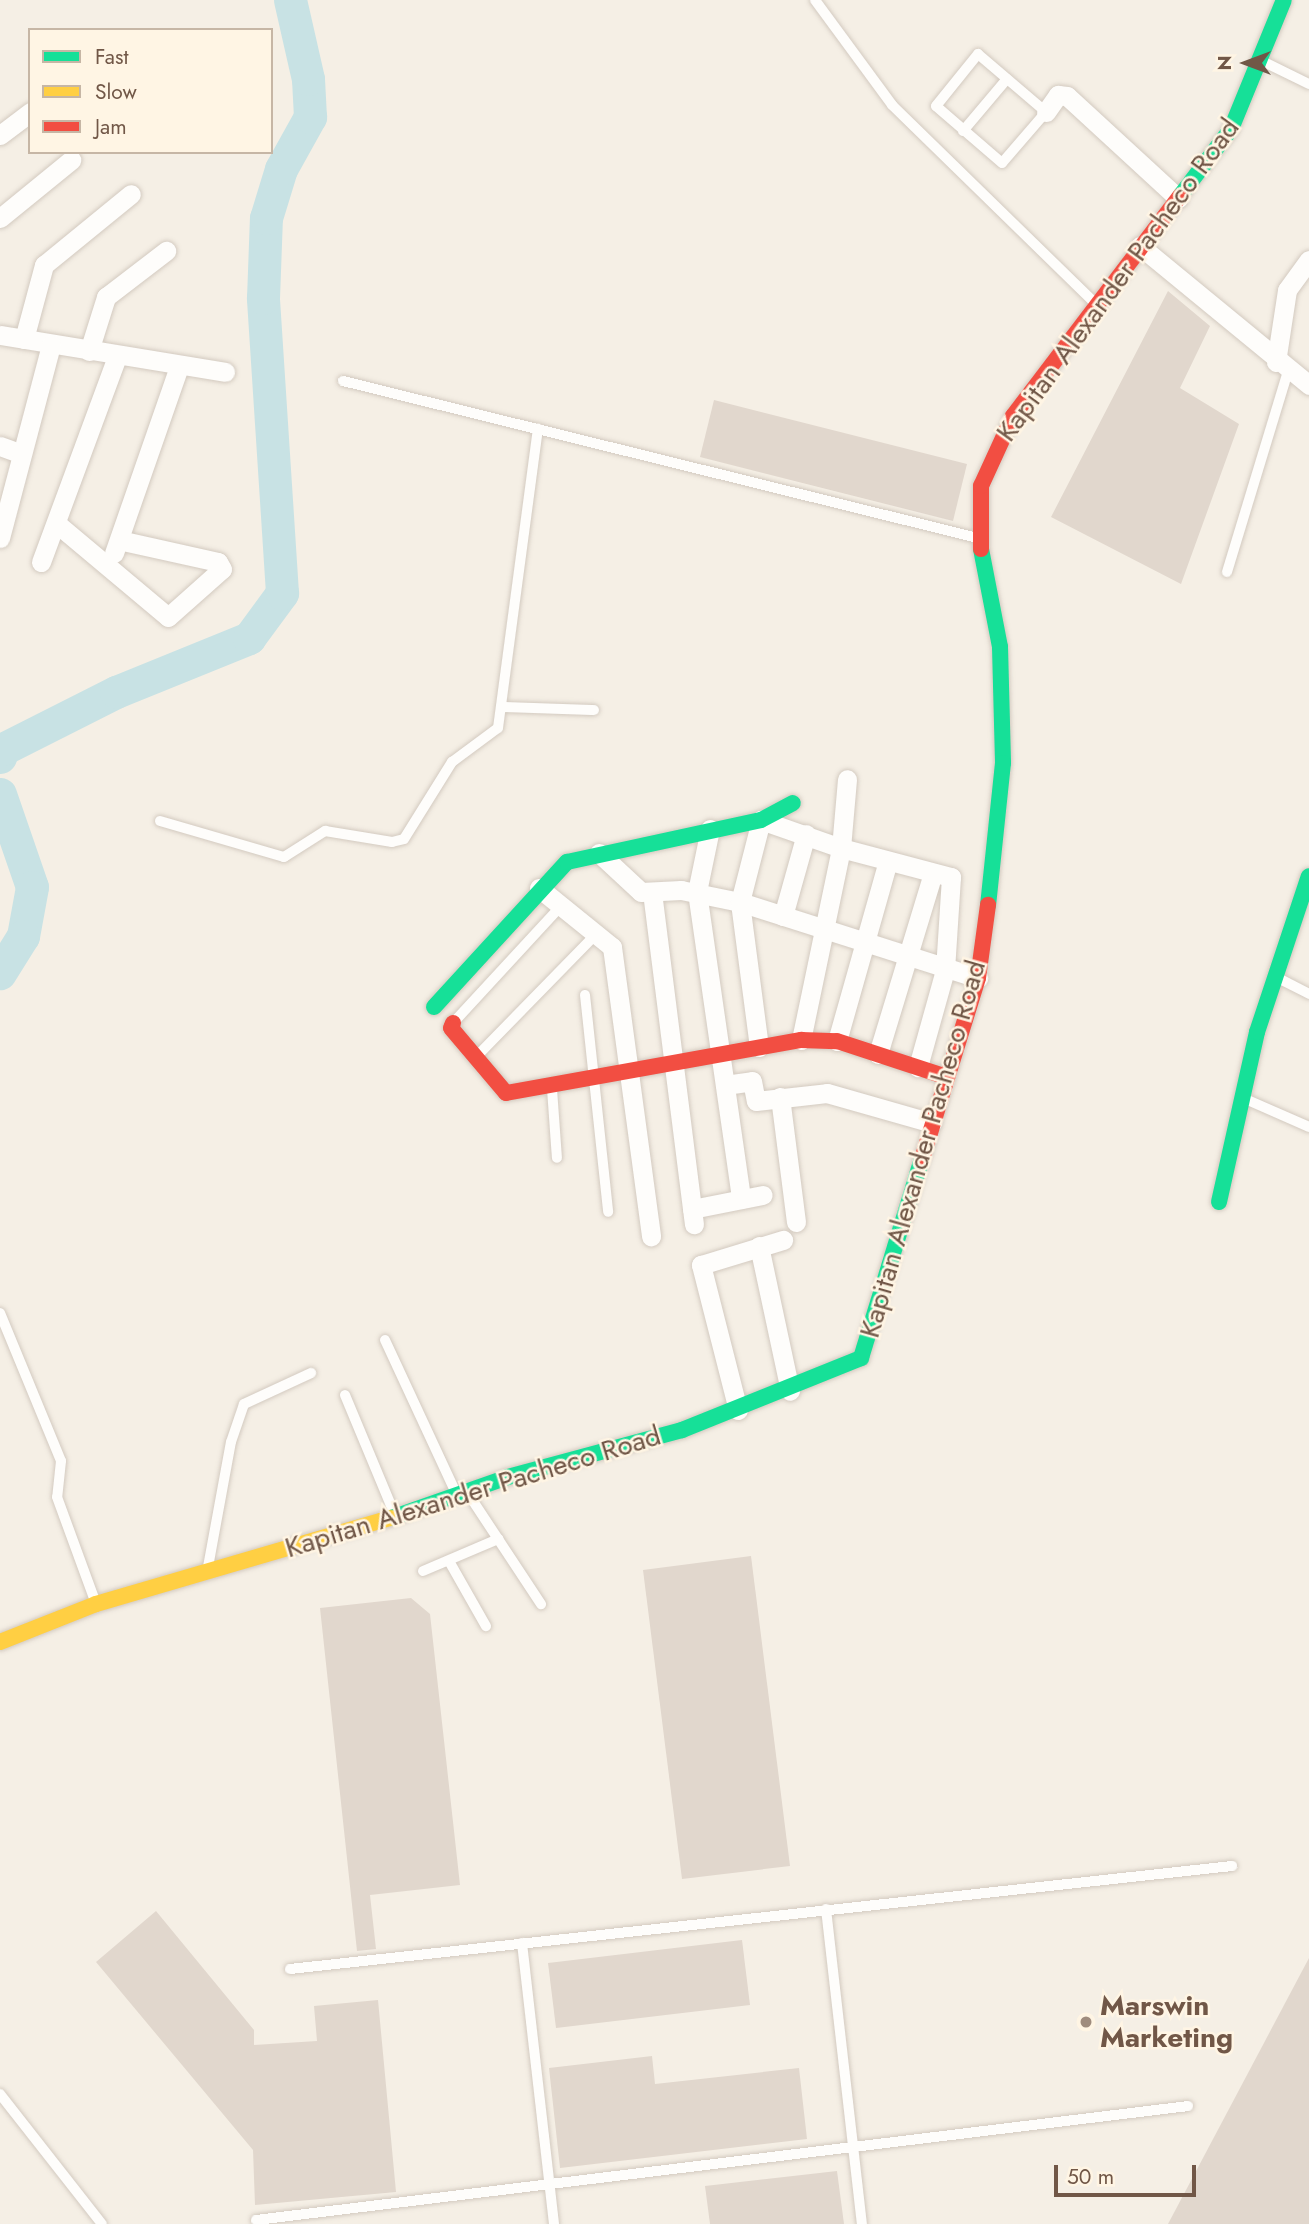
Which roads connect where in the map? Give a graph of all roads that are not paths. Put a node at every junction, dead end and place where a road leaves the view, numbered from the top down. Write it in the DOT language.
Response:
graph roads {
  1 [pos="814,0"];
  2 [pos="1284,0"];
  3 [pos="1261,60"];
  4 [pos="1007,79"];
  5 [pos="1309,84"];
  6 [pos="1046,112"];
  7 [pos="28,114"];
  8 [pos="963,131"];
  9 [pos="0,135"];
  10 [pos="71,160"];
  11 [pos="131,194"];
  12 [pos="1178,198"];
  13 [pos="0,218"];
  14 [pos="1140,246"];
  15 [pos="166,251"];
  16 [pos="1309,260"];
  17 [pos="1096,303"];
  18 [pos="0,335"];
  19 [pos="24,339"];
  20 [pos="51,345"];
  21 [pos="89,351"];
  22 [pos="117,356"];
  23 [pos="179,366"];
  24 [pos="1282,366"];
  25 [pos="225,372"];
  26 [pos="343,381"];
  27 [pos="1309,385"];
  28 [pos="538,429"];
  29 [pos="0,446"];
  30 [pos="22,454"];
  31 [pos="56,523"];
  32 [pos="0,538"];
  33 [pos="979,538"];
  34 [pos="119,540"];
  35 [pos="41,562"];
  36 [pos="108,566"];
  37 [pos="1227,572"];
  38 [pos="502,707"];
  39 [pos="594,710"];
  40 [pos="847,779"];
  41 [pos="793,803"];
  42 [pos="761,820"];
  43 [pos="160,821"];
  44 [pos="710,829"];
  45 [pos="806,834"];
  46 [pos="842,848"];
  47 [pos="599,853"];
  48 [pos="888,861"];
  49 [pos="933,873"];
  50 [pos="1309,876"];
  51 [pos="540,888"];
  52 [pos="652,892"];
  53 [pos="697,892"];
  54 [pos="740,902"];
  55 [pos="562,905"];
  56 [pos="783,916"];
  57 [pos="826,930"];
  58 [pos="597,933"];
  59 [pos="866,943"];
  60 [pos="908,958"];
  61 [pos="945,970"];
  62 [pos="1274,976"];
  63 [pos="978,978"];
  64 [pos="1309,994"];
  65 [pos="585,995"];
  66 [pos="434,1007"];
  67 [pos="453,1023"];
  68 [pos="801,1040"];
  69 [pos="837,1041"];
  70 [pos="759,1047"];
  71 [pos="719,1054"];
  72 [pos="878,1054"];
  73 [pos="476,1056"];
  74 [pos="671,1064"];
  75 [pos="918,1067"];
  76 [pos="632,1073"];
  77 [pos="947,1077"];
  78 [pos="593,1078"];
  79 [pos="552,1084"];
  80 [pos="725,1085"];
  81 [pos="780,1097"];
  82 [pos="1243,1097"];
  83 [pos="932,1123"];
  84 [pos="1309,1127"];
  85 [pos="557,1158"];
  86 [pos="763,1195"];
  87 [pos="741,1199"];
  88 [pos="1219,1202"];
  89 [pos="608,1212"];
  90 [pos="796,1222"];
  91 [pos="650,1236"];
  92 [pos="783,1240"];
  93 [pos="759,1246"];
  94 [pos="0,1313"];
  95 [pos="385,1340"];
  96 [pos="311,1373"];
  97 [pos="790,1391"];
  98 [pos="345,1395"];
  99 [pos="738,1410"];
  100 [pos="462,1494"];
  101 [pos="395,1516"];
  102 [pos="498,1539"];
  103 [pos="449,1561"];
  104 [pos="423,1570"];
  105 [pos="208,1571"];
  106 [pos="96,1604"];
  107 [pos="541,1604"];
  108 [pos="486,1626"];
  109 [pos="0,1642"];
  110 [pos="1232,1866"];
  111 [pos="825,1909"];
  112 [pos="522,1943"];
  113 [pos="290,1969"];
  114 [pos="0,2094"];
  115 [pos="1188,2106"];
  116 [pos="854,2146"];
  117 [pos="547,2183"];
  118 [pos="256,2220"];
  119 [pos="102,2224"];
  120 [pos="554,2224"];
  121 [pos="862,2224"];
  1 -- 17 [label="lane"];
  2 -- 3 [label="street, Kapitan Alexander Pacheco Road"];
  3 -- 5 [label="lane"];
  3 -- 12 [label="street, Kapitan Alexander Pacheco Road"];
  4 -- 6 [label="lane"];
  4 -- 8 [label="lane"];
  4 -- 8 [label="lane"];
  6 -- 8 [label="lane"];
  6 -- 12 [label="street"];
  7 -- 9 [label="street"];
  10 -- 13 [label="street"];
  11 -- 19 [label="street"];
  12 -- 14 [label="street, Kapitan Alexander Pacheco Road"];
  14 -- 17 [label="street, Kapitan Alexander Pacheco Road"];
  14 -- 24 [label="street"];
  15 -- 21 [label="street"];
  16 -- 24 [label="street"];
  17 -- 33 [label="street, Kapitan Alexander Pacheco Road"];
  18 -- 19 [label="street"];
  19 -- 20 [label="street"];
  20 -- 21 [label="street"];
  20 -- 30 [label="street"];
  21 -- 22 [label="street"];
  22 -- 23 [label="street"];
  22 -- 31 [label="street"];
  23 -- 25 [label="street"];
  23 -- 34 [label="street"];
  24 -- 27 [label="street"];
  24 -- 37 [label="lane"];
  26 -- 28 [label="lane"];
  28 -- 33 [label="lane"];
  28 -- 38 [label="lane"];
  29 -- 30 [label="street"];
  30 -- 32 [label="street"];
  31 -- 35 [label="street"];
  31 -- 36 [label="street"];
  33 -- 63 [label="street, Kapitan Alexander Pacheco Road"];
  34 -- 36 [label="street"];
  34 -- 36 [label="street"];
  38 -- 39 [label="lane"];
  38 -- 43 [label="lane"];
  40 -- 46 [label="street"];
  41 -- 42 [label="street"];
  42 -- 44 [label="street"];
  42 -- 45 [label="street"];
  42 -- 54 [label="street"];
  44 -- 47 [label="street"];
  44 -- 53 [label="street"];
  45 -- 46 [label="street"];
  45 -- 56 [label="street"];
  46 -- 48 [label="street"];
  46 -- 57 [label="street"];
  47 -- 51 [label="street"];
  47 -- 52 [label="street"];
  48 -- 49 [label="street"];
  48 -- 59 [label="street"];
  49 -- 60 [label="street"];
  49 -- 61 [label="street"];
  50 -- 62 [label="street"];
  51 -- 55 [label="street"];
  51 -- 66 [label="street"];
  52 -- 53 [label="street"];
  52 -- 74 [label="street"];
  53 -- 54 [label="street"];
  53 -- 71 [label="street"];
  54 -- 56 [label="street"];
  54 -- 70 [label="street"];
  55 -- 58 [label="street"];
  55 -- 67 [label="lane"];
  56 -- 57 [label="street"];
  57 -- 59 [label="street"];
  57 -- 68 [label="street"];
  58 -- 73 [label="lane"];
  58 -- 76 [label="street"];
  59 -- 60 [label="street"];
  59 -- 69 [label="street"];
  60 -- 61 [label="street"];
  60 -- 72 [label="street"];
  61 -- 63 [label="street"];
  61 -- 75 [label="street"];
  62 -- 64 [label="lane"];
  62 -- 82 [label="street"];
  63 -- 77 [label="street, Kapitan Alexander Pacheco Road"];
  65 -- 78 [label="lane"];
  67 -- 73 [label="street"];
  68 -- 69 [label="street"];
  68 -- 70 [label="street"];
  69 -- 72 [label="street"];
  70 -- 71 [label="street"];
  71 -- 74 [label="street"];
  71 -- 80 [label="street"];
  72 -- 75 [label="street"];
  73 -- 79 [label="street"];
  74 -- 76 [label="street"];
  74 -- 87 [label="street"];
  75 -- 77 [label="street"];
  76 -- 78 [label="street"];
  76 -- 91 [label="street"];
  77 -- 83 [label="street, Kapitan Alexander Pacheco Road"];
  78 -- 79 [label="street"];
  78 -- 89 [label="lane"];
  79 -- 85 [label="lane"];
  80 -- 81 [label="street"];
  80 -- 87 [label="street"];
  81 -- 83 [label="street"];
  81 -- 90 [label="street"];
  82 -- 84 [label="lane"];
  82 -- 88 [label="street"];
  83 -- 97 [label="street, Kapitan Alexander Pacheco Road"];
  86 -- 87 [label="street"];
  92 -- 93 [label="street"];
  93 -- 97 [label="street"];
  93 -- 99 [label="street"];
  94 -- 106 [label="lane"];
  95 -- 100 [label="lane"];
  96 -- 105 [label="lane"];
  97 -- 99 [label="street, Kapitan Alexander Pacheco Road"];
  98 -- 101 [label="lane"];
  99 -- 100 [label="street, Kapitan Alexander Pacheco Road"];
  100 -- 101 [label="street, Kapitan Alexander Pacheco Road"];
  100 -- 102 [label="lane"];
  101 -- 105 [label="street, Kapitan Alexander Pacheco Road"];
  102 -- 103 [label="lane"];
  102 -- 107 [label="lane"];
  103 -- 104 [label="lane"];
  103 -- 108 [label="lane"];
  105 -- 106 [label="street, Kapitan Alexander Pacheco Road"];
  106 -- 109 [label="street, Kapitan Alexander Pacheco Road"];
  110 -- 111 [label="lane"];
  111 -- 112 [label="lane"];
  111 -- 116 [label="lane"];
  112 -- 113 [label="lane"];
  112 -- 117 [label="lane"];
  114 -- 119 [label="lane"];
  115 -- 116 [label="lane"];
  116 -- 117 [label="lane"];
  116 -- 121 [label="lane"];
  117 -- 118 [label="lane"];
  117 -- 120 [label="lane"];
}
